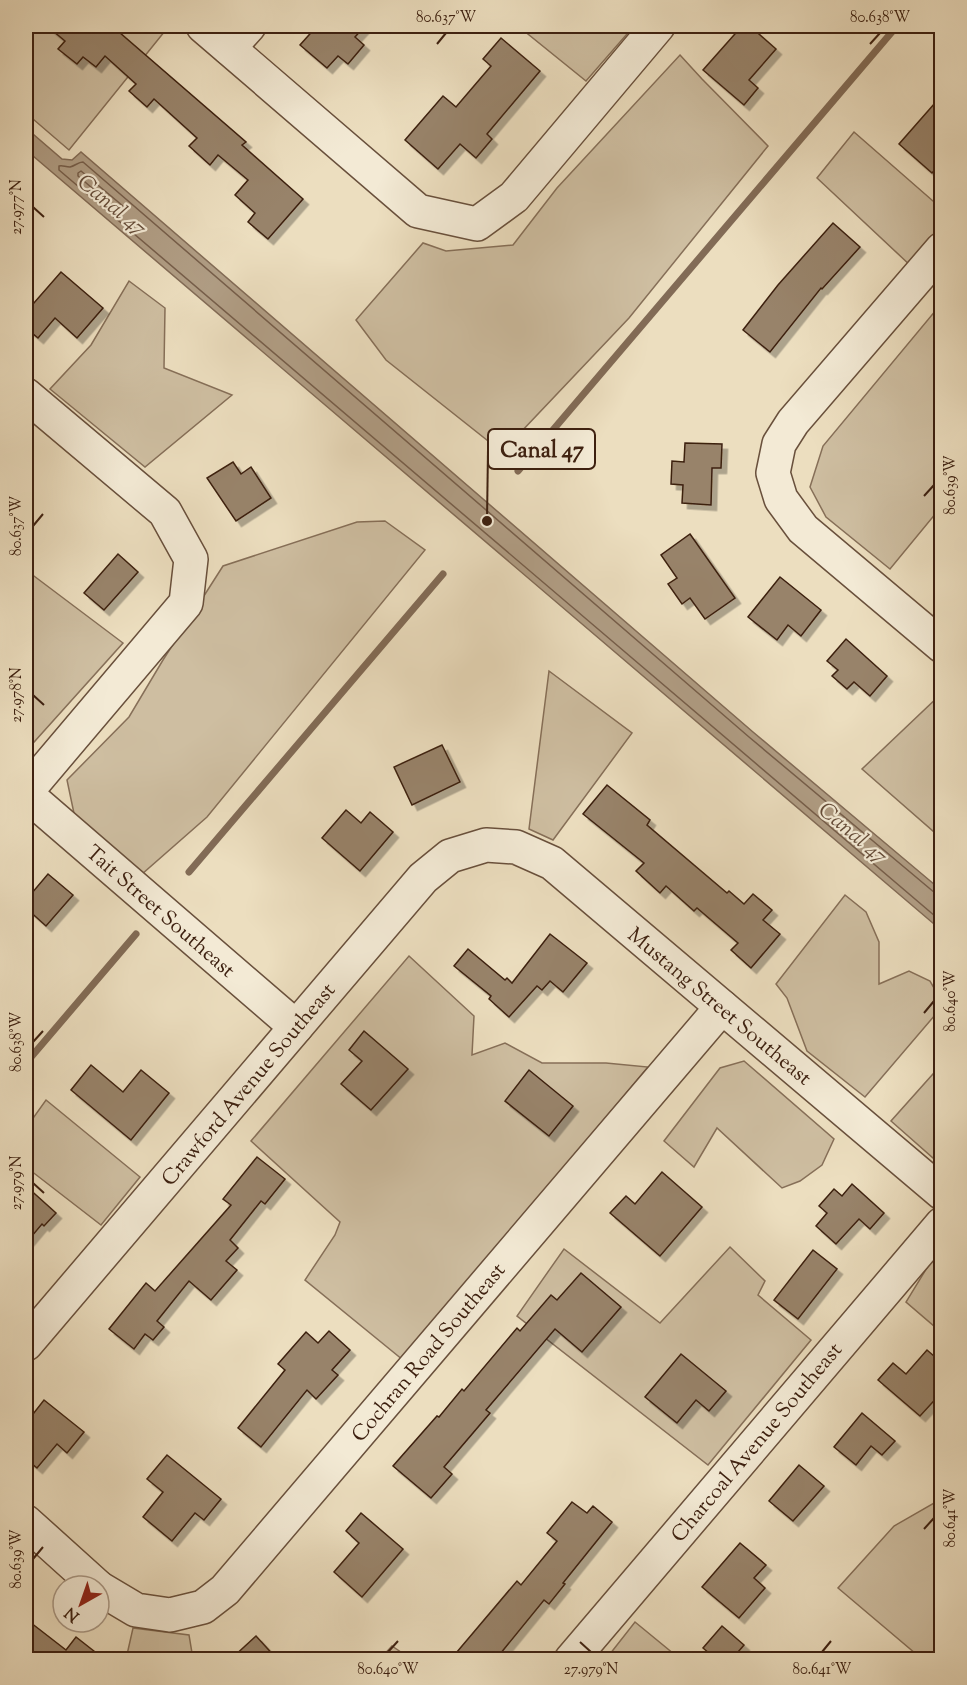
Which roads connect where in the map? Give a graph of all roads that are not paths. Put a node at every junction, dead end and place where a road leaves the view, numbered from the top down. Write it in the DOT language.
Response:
graph roads {
  1 [pos="203,26"];
  2 [pos="658,26"];
  3 [pos="239,37"];
  4 [pos="942,249"];
  5 [pos="26,395"];
  6 [pos="942,646"];
  7 [pos="26,793"];
  8 [pos="486,845"];
  9 [pos="722,1007"];
  10 [pos="296,1027"];
  11 [pos="942,1193"];
  12 [pos="942,1224"];
  13 [pos="26,1344"];
  14 [pos="26,1522"];
  15 [pos="84,1574"];
  16 [pos="111,1595"];
  17 [pos="571,1659"];
  1 -- 3 [label="street"];
  2 -- 3 [label="street"];
  4 -- 6 [label="street"];
  5 -- 7 [label="street"];
  7 -- 10 [label="street, Tait Street Southeast"];
  8 -- 9 [label="street, Mustang Street Southeast"];
  8 -- 10 [label="street, Crawford Avenue Southeast"];
  9 -- 11 [label="street, Mustang Street Southeast"];
  9 -- 16 [label="street, Cochran Road Southeast"];
  10 -- 13 [label="street, Crawford Avenue Southeast"];
  12 -- 17 [label="street, Charcoal Avenue Southeast"];
  14 -- 15 [label="street, Cochran Road Southeast"];
}
